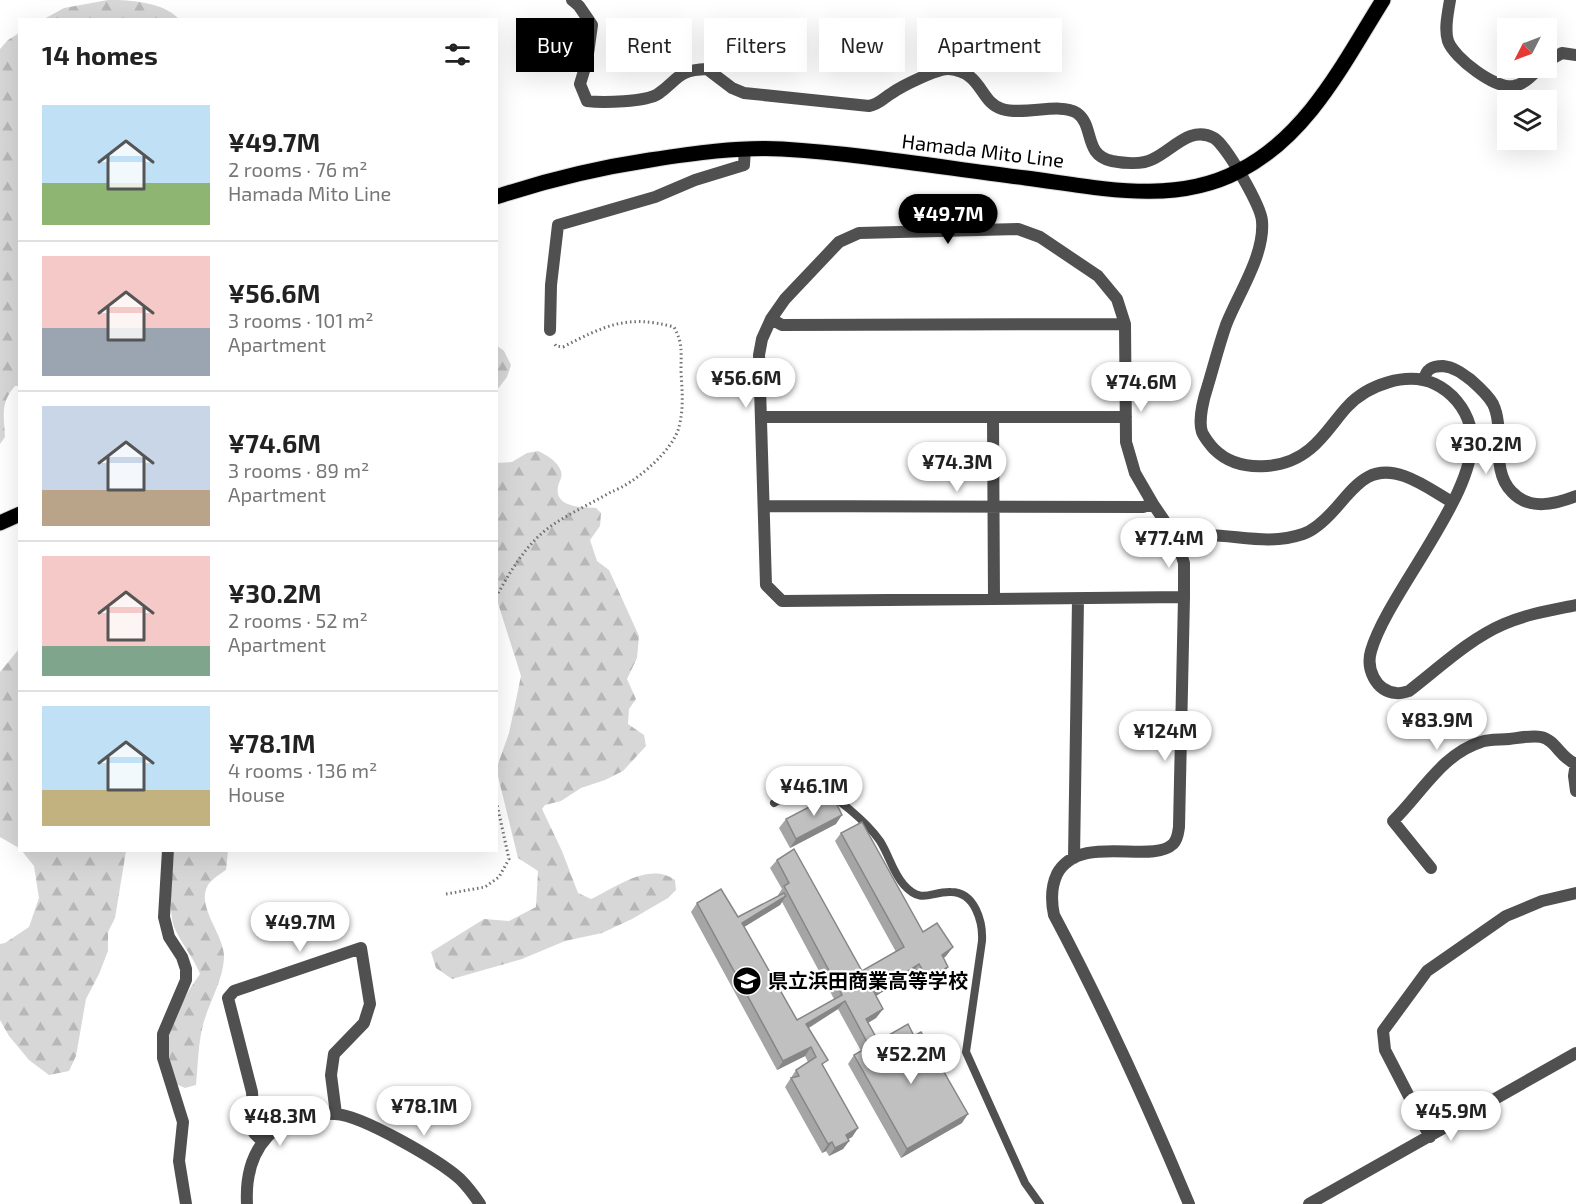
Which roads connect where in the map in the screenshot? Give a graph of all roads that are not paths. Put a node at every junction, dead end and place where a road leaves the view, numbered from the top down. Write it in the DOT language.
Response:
graph roads {
  1 [pos="572,0"];
  2 [pos="1383,0"];
  3 [pos="1450,0"];
  4 [pos="1576,55"];
  5 [pos="1557,56"];
  6 [pos="1529,78"];
  7 [pos="745,148"];
  8 [pos="1238,172"];
  9 [pos="498,195"];
  10 [pos="771,319"];
  11 [pos="1125,324"];
  12 [pos="550,330"];
  13 [pos="1424,380"];
  14 [pos="762,417"];
  15 [pos="993,417"];
  16 [pos="1126,417"];
  17 [pos="1576,496"];
  18 [pos="1452,502"];
  19 [pos="1153,504"];
  20 [pos="765,507"];
  21 [pos="993,508"];
  22 [pos="18,515"];
  23 [pos="0,523"];
  24 [pos="1176,538"];
  25 [pos="1184,597"];
  26 [pos="994,599"];
  27 [pos="1078,599"];
  28 [pos="1576,605"];
  29 [pos="1576,764"];
  30 [pos="1576,791"];
  31 [pos="774,803"];
  32 [pos="168,852"];
  33 [pos="1074,858"];
  34 [pos="1431,868"];
  35 [pos="1576,892"];
  36 [pos="1576,1053"];
  37 [pos="336,1114"];
  38 [pos="1430,1137"];
  39 [pos="262,1141"];
  40 [pos="186,1204"];
  41 [pos="247,1204"];
  42 [pos="480,1204"];
  43 [pos="1040,1204"];
  44 [pos="1189,1204"];
  45 [pos="1309,1204"];
  1 -- 8 [label="street"];
  2 -- 8 [label="main road, Hamada Mito Line"];
  3 -- 6 [label="street"];
  4 -- 5 [label="street"];
  7 -- 8 [label="main road, Hamada Mito Line"];
  7 -- 9 [label="main road, Hamada Mito Line"];
  7 -- 12 [label="street"];
  8 -- 13 [label="street"];
  10 -- 11 [label="street"];
  10 -- 11 [label="street"];
  10 -- 14 [label="street"];
  11 -- 16 [label="street"];
  13 -- 17 [label="street"];
  13 -- 18 [label="street"];
  14 -- 15 [label="street"];
  14 -- 20 [label="street"];
  15 -- 16 [label="street"];
  15 -- 21 [label="street"];
  16 -- 19 [label="street"];
  18 -- 24 [label="street"];
  18 -- 28 [label="street"];
  19 -- 21 [label="street"];
  19 -- 24 [label="street"];
  20 -- 21 [label="street"];
  20 -- 26 [label="street"];
  21 -- 26 [label="street"];
  22 -- 23 [label="main road"];
  24 -- 25 [label="street"];
  25 -- 27 [label="street"];
  25 -- 33 [label="street"];
  26 -- 27 [label="street"];
  27 -- 33 [label="street"];
  29 -- 30 [label="street"];
  29 -- 34 [label="street"];
  31 -- 43 [label="lane"];
  32 -- 40 [label="street"];
  33 -- 44 [label="street"];
  35 -- 38 [label="street"];
  36 -- 38 [label="street"];
  37 -- 39 [label="street"];
  37 -- 39 [label="street"];
  37 -- 42 [label="street"];
  38 -- 45 [label="street"];
  39 -- 41 [label="street"];
}
